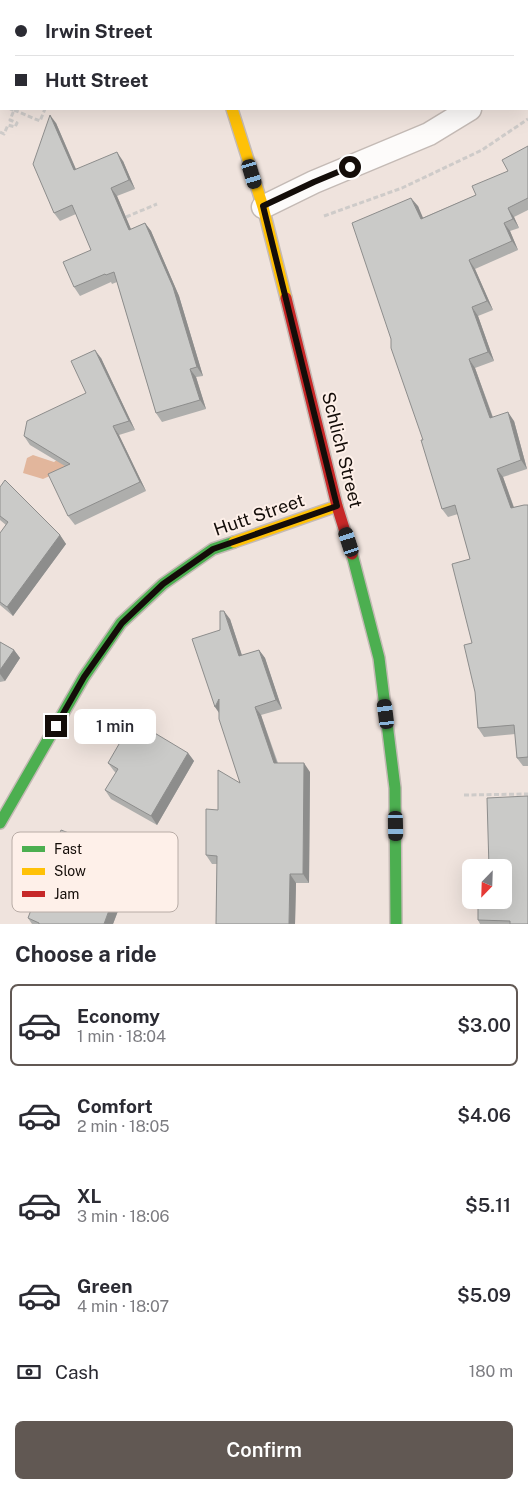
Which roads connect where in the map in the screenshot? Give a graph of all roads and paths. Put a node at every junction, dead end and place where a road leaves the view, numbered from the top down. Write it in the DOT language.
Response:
graph roads {
  1 [pos="12,110"];
  2 [pos="44,110"];
  3 [pos="232,110"];
  4 [pos="468,110"];
  5 [pos="528,119"];
  6 [pos="0,132"];
  7 [pos="157,204"];
  8 [pos="263,206"];
  9 [pos="324,216"];
  10 [pos="126,218"];
  11 [pos="337,506"];
  12 [pos="464,794"];
  13 [pos="528,794"];
  14 [pos="0,823"];
  15 [pos="396,924"];
  1 -- 2 [label="path"];
  1 -- 6 [label="path"];
  3 -- 8 [label="street, Schlich Street"];
  4 -- 8 [label="street"];
  5 -- 9 [label="path"];
  7 -- 10 [label="path"];
  8 -- 11 [label="street, Schlich Street"];
  11 -- 14 [label="street, Hutt Street"];
  11 -- 15 [label="street, Schlich Street"];
  12 -- 13 [label="path"];
}
